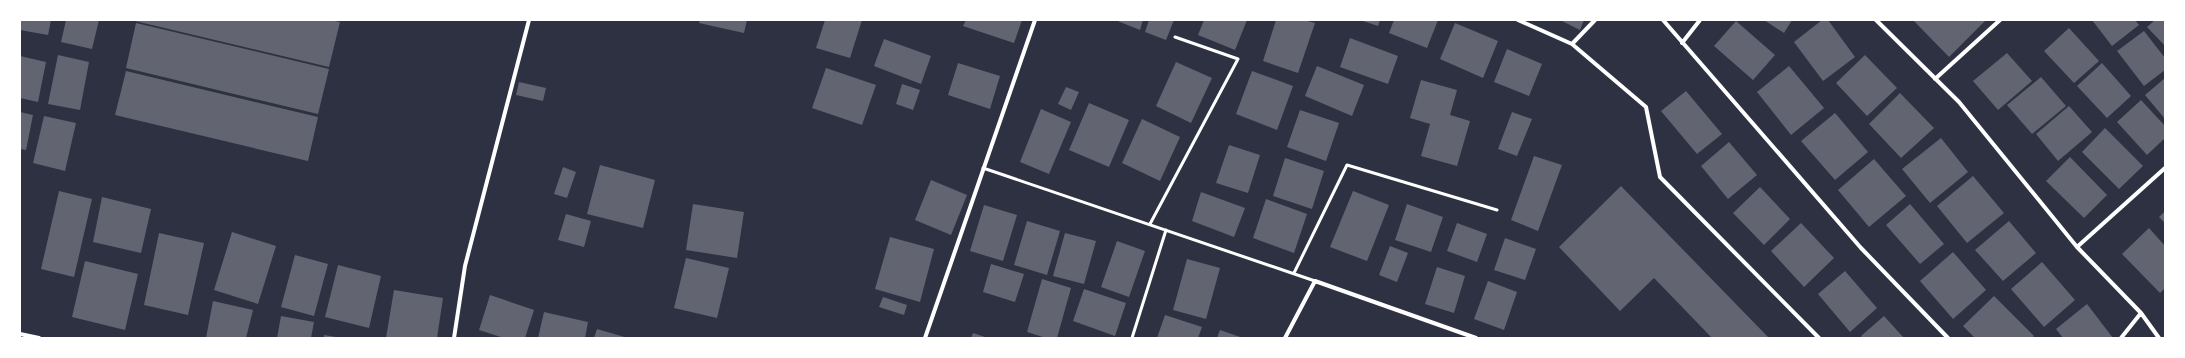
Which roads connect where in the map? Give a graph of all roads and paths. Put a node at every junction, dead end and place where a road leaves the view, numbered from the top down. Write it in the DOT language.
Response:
graph roads {
  1 [pos="529,20"];
  2 [pos="1035,20"];
  3 [pos="1518,20"];
  4 [pos="1595,20"];
  5 [pos="1663,20"];
  6 [pos="1700,20"];
  7 [pos="1876,20"];
  8 [pos="2000,20"];
  9 [pos="1175,37"];
  10 [pos="1682,43"];
  11 [pos="1572,44"];
  12 [pos="1935,79"];
  13 [pos="983,168"];
  14 [pos="2165,168"];
  15 [pos="1497,210"];
  16 [pos="1150,224"];
  17 [pos="1166,230"];
  18 [pos="2077,247"];
  19 [pos="1294,273"];
  20 [pos="1315,281"];
  21 [pos="2140,313"];
  22 [pos="20,334"];
  23 [pos="39,338"];
  24 [pos="454,338"];
  25 [pos="925,338"];
  26 [pos="1132,338"];
  27 [pos="1285,338"];
  28 [pos="1476,338"];
  29 [pos="1819,338"];
  30 [pos="1948,338"];
  31 [pos="2122,338"];
  32 [pos="2159,338"];
  1 -- 24 [label="street"];
  2 -- 13 [label="street"];
  3 -- 11 [label="street"];
  4 -- 11 [label="street"];
  5 -- 10 [label="street"];
  6 -- 10 [label="street"];
  7 -- 12 [label="street"];
  8 -- 12 [label="street"];
  9 -- 16 [label="lane"];
  10 -- 30 [label="street"];
  11 -- 29 [label="street"];
  12 -- 18 [label="street"];
  13 -- 16 [label="lane"];
  13 -- 25 [label="street"];
  14 -- 18 [label="street"];
  15 -- 19 [label="lane"];
  16 -- 17 [label="lane"];
  17 -- 19 [label="lane"];
  17 -- 26 [label="lane"];
  18 -- 21 [label="street"];
  19 -- 20 [label="lane"];
  20 -- 27 [label="street"];
  20 -- 28 [label="street"];
  21 -- 31 [label="street"];
  21 -- 32 [label="street"];
  22 -- 23 [label="street"];
}
